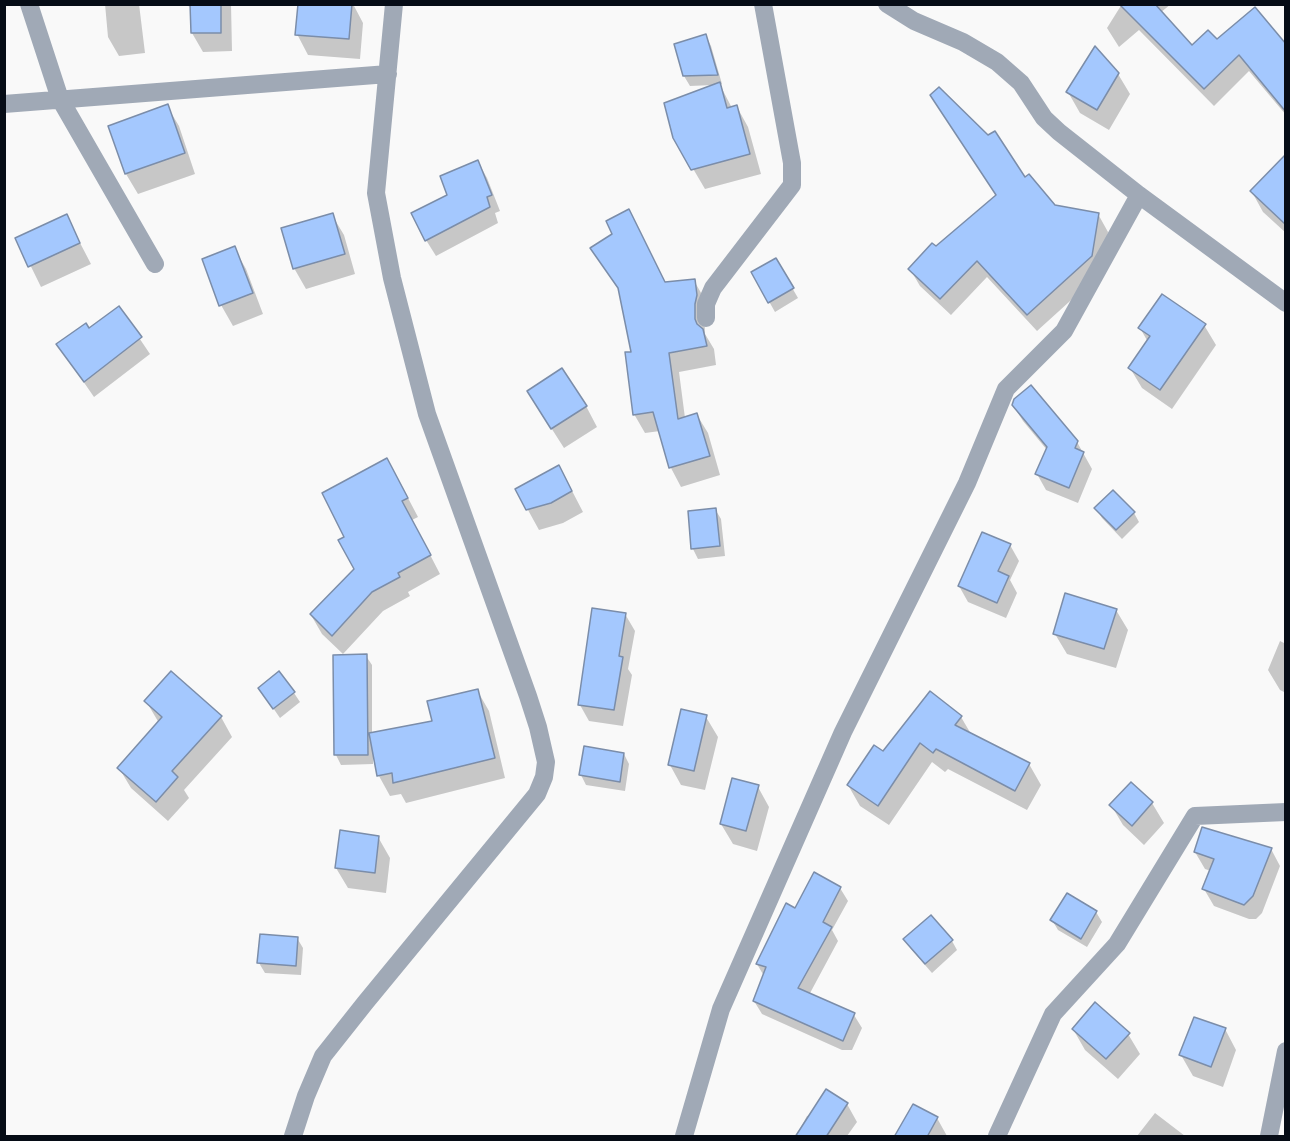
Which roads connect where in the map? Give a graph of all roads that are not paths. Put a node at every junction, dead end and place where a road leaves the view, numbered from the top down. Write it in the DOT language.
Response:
graph roads {
  1 [pos="29,4"];
  2 [pos="394,4"];
  3 [pos="763,4"];
  4 [pos="887,4"];
  5 [pos="388,74"];
  6 [pos="60,99"];
  7 [pos="4,104"];
  8 [pos="1139,195"];
  9 [pos="155,264"];
  10 [pos="1286,303"];
  11 [pos="706,318"];
  12 [pos="1286,812"];
  13 [pos="1286,1051"];
  14 [pos="293,1137"];
  15 [pos="684,1137"];
  16 [pos="997,1137"];
  17 [pos="1269,1137"];
  1 -- 6 [label="street"];
  2 -- 5 [label="street"];
  3 -- 11 [label="street"];
  4 -- 8 [label="street"];
  5 -- 6 [label="street"];
  5 -- 14 [label="street"];
  6 -- 7 [label="street"];
  6 -- 9 [label="street"];
  8 -- 10 [label="street"];
  8 -- 15 [label="street"];
  12 -- 16 [label="street"];
  13 -- 17 [label="street"];
}
